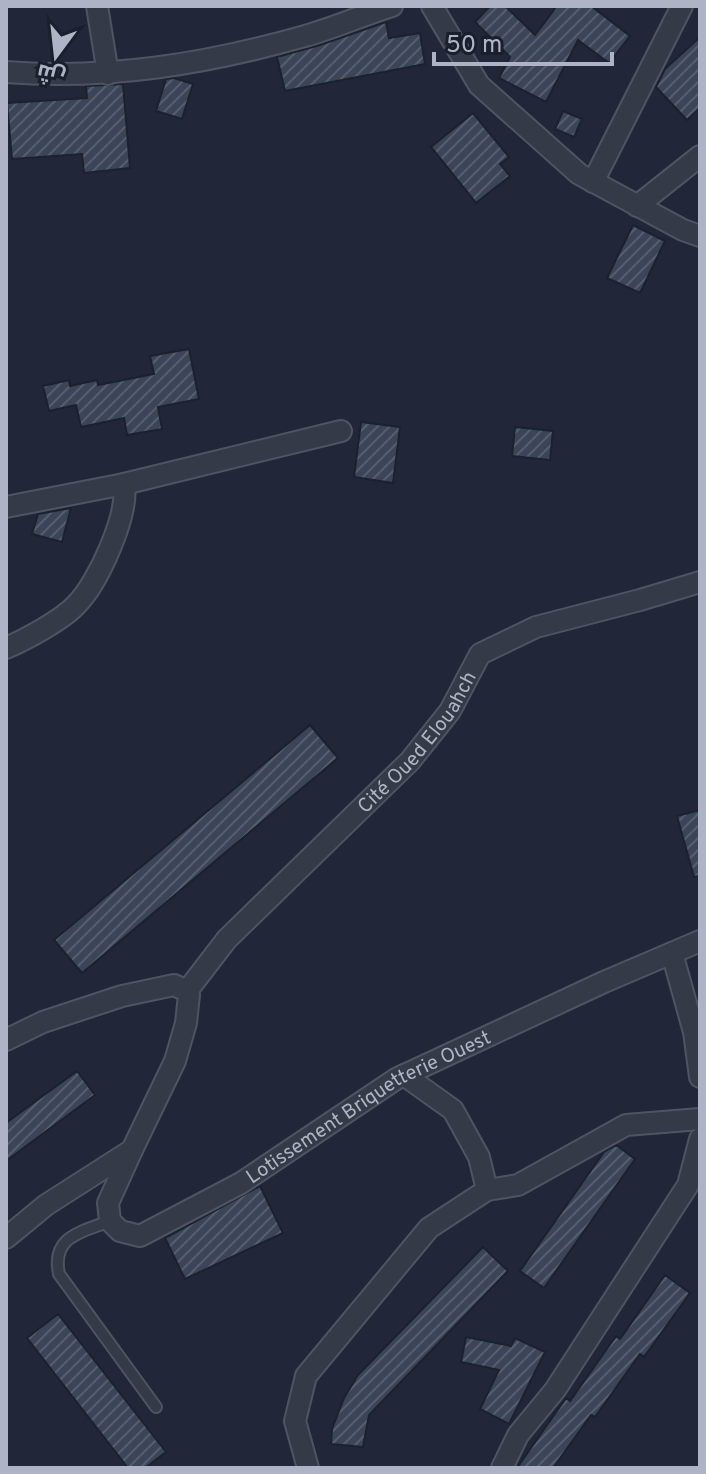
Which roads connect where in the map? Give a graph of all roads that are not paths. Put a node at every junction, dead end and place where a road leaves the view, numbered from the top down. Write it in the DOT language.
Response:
graph roads {
  1 [pos="97,6"];
  2 [pos="392,6"];
  3 [pos="432,6"];
  4 [pos="682,6"];
  5 [pos="6,72"];
  6 [pos="108,74"];
  7 [pos="700,156"];
  8 [pos="593,182"];
  9 [pos="637,206"];
  10 [pos="700,236"];
  11 [pos="341,431"];
  12 [pos="124,484"];
  13 [pos="6,507"];
  14 [pos="700,582"];
  15 [pos="6,648"];
  16 [pos="700,941"];
  17 [pos="672,953"];
  18 [pos="187,991"];
  19 [pos="6,1040"];
  20 [pos="404,1075"];
  21 [pos="700,1077"];
  22 [pos="700,1119"];
  23 [pos="700,1139"];
  24 [pos="132,1150"];
  25 [pos="487,1190"];
  26 [pos="110,1221"];
  27 [pos="6,1238"];
  28 [pos="156,1407"];
  29 [pos="308,1468"];
  30 [pos="502,1468"];
  1 -- 6 [label="street"];
  2 -- 6 [label="street"];
  3 -- 8 [label="street"];
  4 -- 8 [label="street"];
  5 -- 6 [label="street"];
  7 -- 9 [label="street"];
  8 -- 9 [label="street"];
  9 -- 10 [label="street"];
  11 -- 12 [label="street"];
  12 -- 13 [label="street"];
  12 -- 15 [label="street"];
  14 -- 18 [label="street, Cité Oued Elouahch"];
  16 -- 17 [label="street, Lotissement Briquetterie Ouest"];
  17 -- 20 [label="street, Lotissement Briquetterie Ouest"];
  17 -- 21 [label="street"];
  18 -- 19 [label="street"];
  18 -- 24 [label="street"];
  20 -- 25 [label="street"];
  20 -- 26 [label="street, Lotissement Briquetterie Ouest"];
  22 -- 25 [label="street"];
  23 -- 30 [label="street"];
  24 -- 26 [label="street"];
  24 -- 27 [label="street"];
  25 -- 29 [label="street"];
  26 -- 28 [label="lane"];
}
